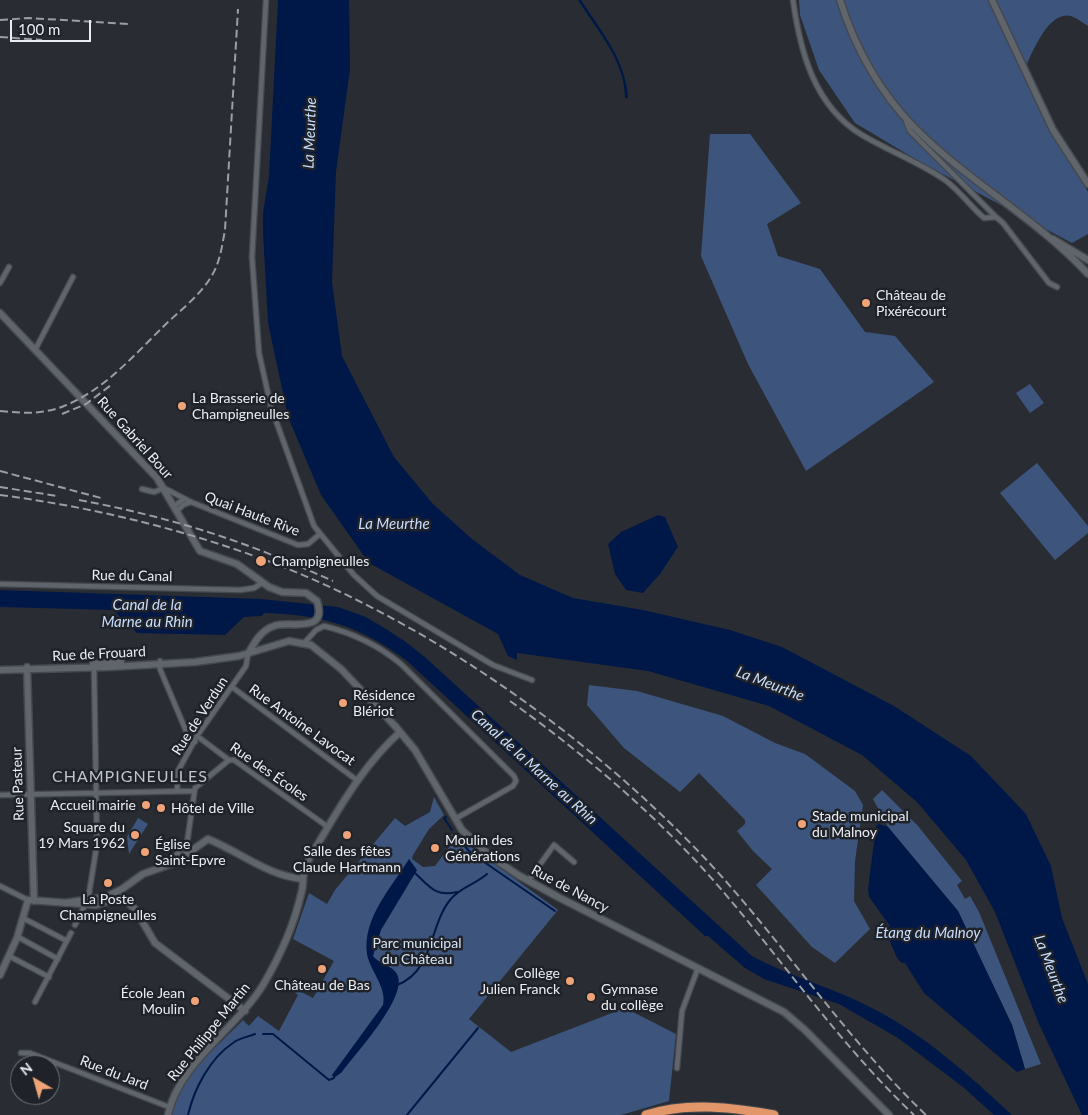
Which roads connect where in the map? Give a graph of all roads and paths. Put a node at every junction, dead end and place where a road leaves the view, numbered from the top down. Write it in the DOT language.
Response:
graph roads {
  1 [pos="266,0"];
  2 [pos="793,0"];
  3 [pos="840,0"];
  4 [pos="992,0"];
  5 [pos="904,117"];
  6 [pos="1088,184"];
  7 [pos="996,217"];
  8 [pos="1048,236"];
  9 [pos="1088,260"];
  10 [pos="9,267"];
  11 [pos="1087,271"];
  12 [pos="72,278"];
  13 [pos="0,282"];
  14 [pos="1057,287"];
  15 [pos="0,313"];
  16 [pos="35,350"];
  17 [pos="164,488"];
  18 [pos="142,489"];
  19 [pos="184,498"];
  20 [pos="191,502"];
  21 [pos="175,508"];
  22 [pos="320,534"];
  23 [pos="262,583"];
  24 [pos="0,584"];
  25 [pos="266,631"];
  26 [pos="305,642"];
  27 [pos="268,647"];
  28 [pos="248,654"];
  29 [pos="160,662"];
  30 [pos="94,666"];
  31 [pos="0,668"];
  32 [pos="27,668"];
  33 [pos="532,680"];
  34 [pos="232,687"];
  35 [pos="400,732"];
  36 [pos="197,736"];
  37 [pos="195,742"];
  38 [pos="229,760"];
  39 [pos="358,781"];
  40 [pos="193,791"];
  41 [pos="177,792"];
  42 [pos="97,793"];
  43 [pos="30,794"];
  44 [pos="0,795"];
  45 [pos="455,819"];
  46 [pos="328,827"];
  47 [pos="574,862"];
  48 [pos="169,864"];
  49 [pos="303,879"];
  50 [pos="528,881"];
  51 [pos="0,886"];
  52 [pos="122,889"];
  53 [pos="122,897"];
  54 [pos="31,900"];
  55 [pos="87,902"];
  56 [pos="23,918"];
  57 [pos="75,925"];
  58 [pos="71,933"];
  59 [pos="18,937"];
  60 [pos="67,940"];
  61 [pos="9,956"];
  62 [pos="58,959"];
  63 [pos="698,968"];
  64 [pos="0,975"];
  65 [pos="49,977"];
  66 [pos="35,1002"];
  67 [pos="244,1011"];
  68 [pos="21,1053"];
  69 [pos="676,1068"];
  70 [pos="874,1098"];
  71 [pos="169,1107"];
  72 [pos="168,1115"];
  73 [pos="646,1115"];
  74 [pos="774,1115"];
  75 [pos="889,1115"];
  76 [pos="895,1115"];
  1 -- 22 [label="street"];
  2 -- 7 [label="street"];
  3 -- 5 [label="main road"];
  4 -- 6 [label="main road"];
  5 -- 7 [label="street"];
  5 -- 8 [label="main road"];
  7 -- 14 [label="street"];
  8 -- 9 [label="main road"];
  8 -- 11 [label="main road"];
  10 -- 13 [label="street"];
  12 -- 16 [label="street"];
  15 -- 16 [label="main road, Rue Gabriel Bour"];
  16 -- 17 [label="main road, Rue Gabriel Bour"];
  17 -- 18 [label="street"];
  17 -- 19 [label="street"];
  17 -- 21 [label="main road, Rue Gabriel Bour"];
  19 -- 20 [label="street"];
  19 -- 21 [label="street"];
  20 -- 21 [label="street, Quai Haute Rive"];
  20 -- 22 [label="street, Quai Haute Rive"];
  21 -- 23 [label="main road, Rue Gabriel Bour"];
  22 -- 33 [label="street"];
  23 -- 24 [label="street, Rue du Canal"];
  23 -- 25 [label="main road, Rue Gabriel Bour"];
  25 -- 27 [label="main road"];
  25 -- 28 [label="main road"];
  26 -- 27 [label="main road"];
  26 -- 35 [label="main road, Rue de Nancy"];
  26 -- 45 [label="street"];
  27 -- 28 [label="main road"];
  28 -- 29 [label="main road, Rue de Frouard"];
  28 -- 34 [label="street, Rue de Verdun"];
  29 -- 30 [label="main road, Rue de Frouard"];
  29 -- 37 [label="street"];
  30 -- 32 [label="main road, Rue de Frouard"];
  30 -- 42 [label="street"];
  31 -- 32 [label="main road, Rue de Frouard"];
  32 -- 43 [label="main road, Rue Pasteur"];
  34 -- 36 [label="street, Rue de Verdun"];
  34 -- 39 [label="street, Rue Antoine Lavocat"];
  35 -- 39 [label="main road, Rue Philippe Martin"];
  35 -- 45 [label="main road, Rue de Nancy"];
  36 -- 37 [label="street, Rue de Verdun"];
  36 -- 38 [label="street, Rue des Écoles"];
  37 -- 41 [label="street, Rue de Verdun"];
  38 -- 40 [label="street"];
  38 -- 46 [label="street, Rue des Écoles"];
  39 -- 46 [label="main road, Rue Philippe Martin"];
  40 -- 41 [label="street"];
  40 -- 48 [label="street"];
  41 -- 42 [label="street"];
  42 -- 43 [label="street"];
  42 -- 55 [label="street"];
  43 -- 44 [label="street"];
  43 -- 54 [label="main road, Rue Pasteur"];
  45 -- 50 [label="main road, Rue de Nancy"];
  46 -- 49 [label="main road, Rue Philippe Martin"];
  47 -- 50 [label="street"];
  48 -- 49 [label="main road"];
  48 -- 52 [label="main road"];
  49 -- 67 [label="main road, Rue Philippe Martin"];
  50 -- 63 [label="main road, Rue de Nancy"];
  51 -- 54 [label="street"];
  52 -- 53 [label="main road"];
  52 -- 55 [label="main road"];
  53 -- 55 [label="main road"];
  53 -- 67 [label="main road"];
  54 -- 55 [label="main road"];
  54 -- 56 [label="main road, Rue Pasteur"];
  55 -- 57 [label="street"];
  56 -- 59 [label="main road, Rue Pasteur"];
  56 -- 60 [label="street"];
  58 -- 60 [label="street"];
  59 -- 61 [label="main road, Rue Pasteur"];
  59 -- 62 [label="street"];
  60 -- 62 [label="street"];
  61 -- 64 [label="main road, Rue Pasteur"];
  61 -- 65 [label="street"];
  62 -- 65 [label="street"];
  63 -- 69 [label="street"];
  63 -- 70 [label="main road, Rue de Nancy"];
  65 -- 66 [label="street"];
  67 -- 71 [label="main road, Rue Philippe Martin"];
  68 -- 71 [label="street, Rue du Jard"];
  70 -- 75 [label="main road"];
  70 -- 76 [label="main road"];
  71 -- 72 [label="main road, Rue Philippe Martin"];
  73 -- 74 [label="highway"];
}
